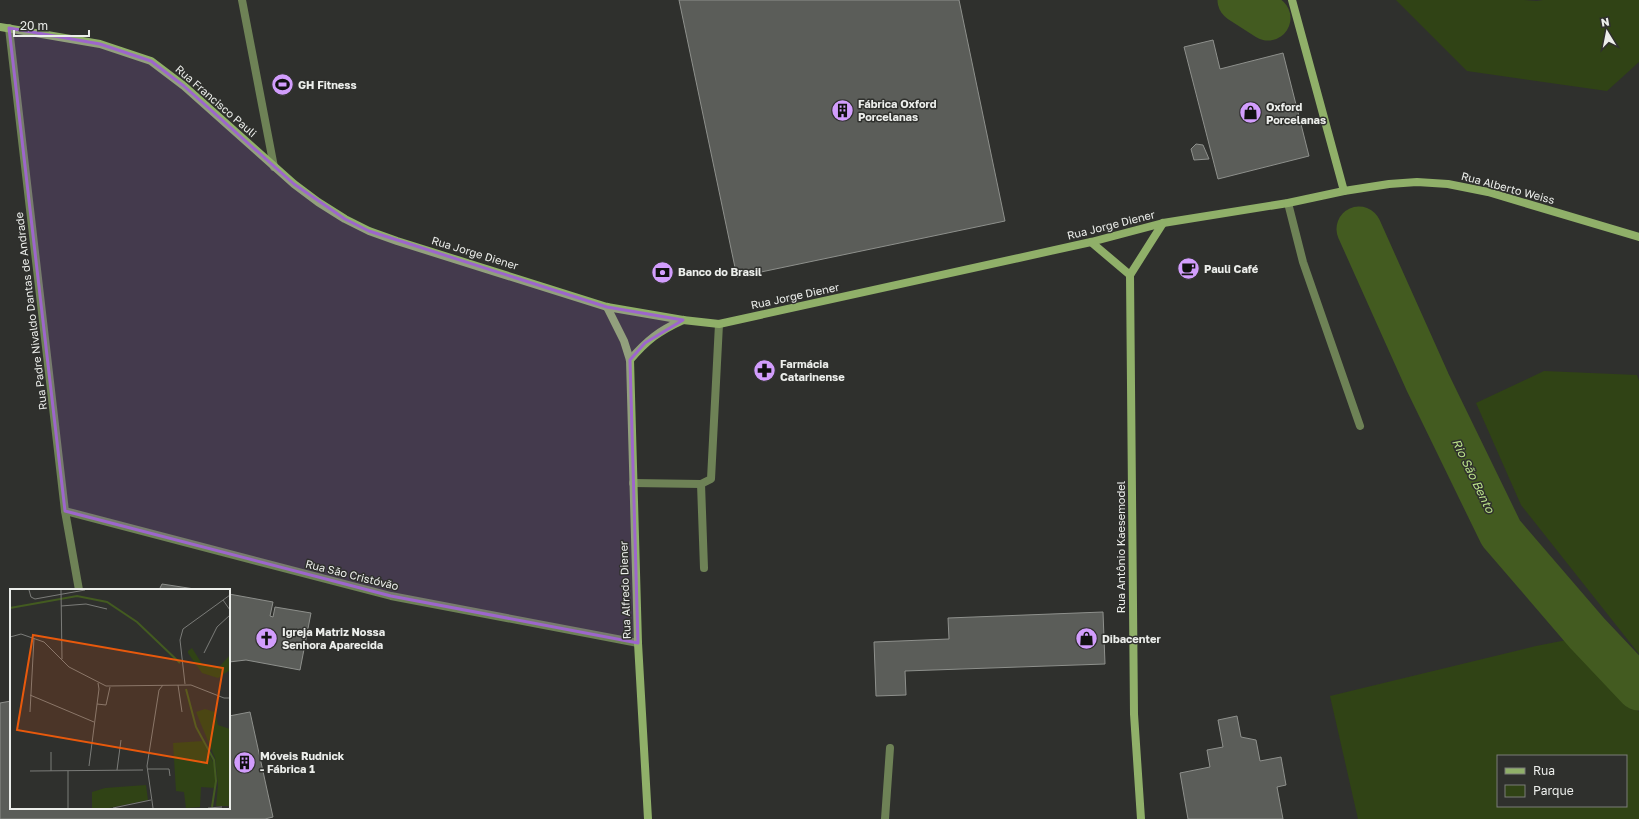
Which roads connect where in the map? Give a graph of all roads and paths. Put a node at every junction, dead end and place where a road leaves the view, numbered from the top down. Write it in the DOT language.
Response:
graph roads {
  1 [pos="242,0"];
  2 [pos="1292,0"];
  3 [pos="0,28"];
  4 [pos="9,28"];
  5 [pos="274,167"];
  6 [pos="1344,191"];
  7 [pos="1288,203"];
  8 [pos="1163,224"];
  9 [pos="1639,237"];
  10 [pos="1091,242"];
  11 [pos="1130,275"];
  12 [pos="607,307"];
  13 [pos="683,320"];
  14 [pos="719,324"];
  15 [pos="630,360"];
  16 [pos="1360,426"];
  17 [pos="633,483"];
  18 [pos="701,484"];
  19 [pos="65,511"];
  20 [pos="704,568"];
  21 [pos="79,589"];
  22 [pos="638,643"];
  23 [pos="890,748"];
  24 [pos="648,819"];
  25 [pos="886,819"];
  26 [pos="1141,819"];
  1 -- 5 [label="street"];
  2 -- 6 [label="street"];
  3 -- 4 [label="street, Rua Francisco Pauli"];
  4 -- 5 [label="street, Rua Francisco Pauli"];
  4 -- 19 [label="street, Rua Padre Nivaldo Dantas de Andrade"];
  5 -- 12 [label="street, Rua Jorge Diener"];
  6 -- 7 [label="street, Rua Jorge Diener"];
  6 -- 9 [label="street, Rua Alberto Weiss"];
  7 -- 8 [label="street, Rua Jorge Diener"];
  7 -- 16 [label="street"];
  8 -- 10 [label="street, Rua Jorge Diener"];
  8 -- 11 [label="street"];
  10 -- 11 [label="street"];
  10 -- 14 [label="street, Rua Jorge Diener"];
  11 -- 26 [label="street, Rua Antônio Kaesemodel"];
  12 -- 13 [label="street, Rua Jorge Diener"];
  12 -- 15 [label="street, Rua Alfredo Diener"];
  13 -- 14 [label="street, Rua Jorge Diener"];
  13 -- 15 [label="street"];
  14 -- 18 [label="street"];
  15 -- 17 [label="street, Rua Alfredo Diener"];
  17 -- 18 [label="street"];
  17 -- 22 [label="street, Rua Alfredo Diener"];
  18 -- 20 [label="street"];
  19 -- 21 [label="street, Rua Padre Nivaldo Dantas de Andrade"];
  19 -- 22 [label="street, Rua São Cristóvão"];
  22 -- 24 [label="street, Rua Alfredo Diener"];
  23 -- 25 [label="street"];
}
